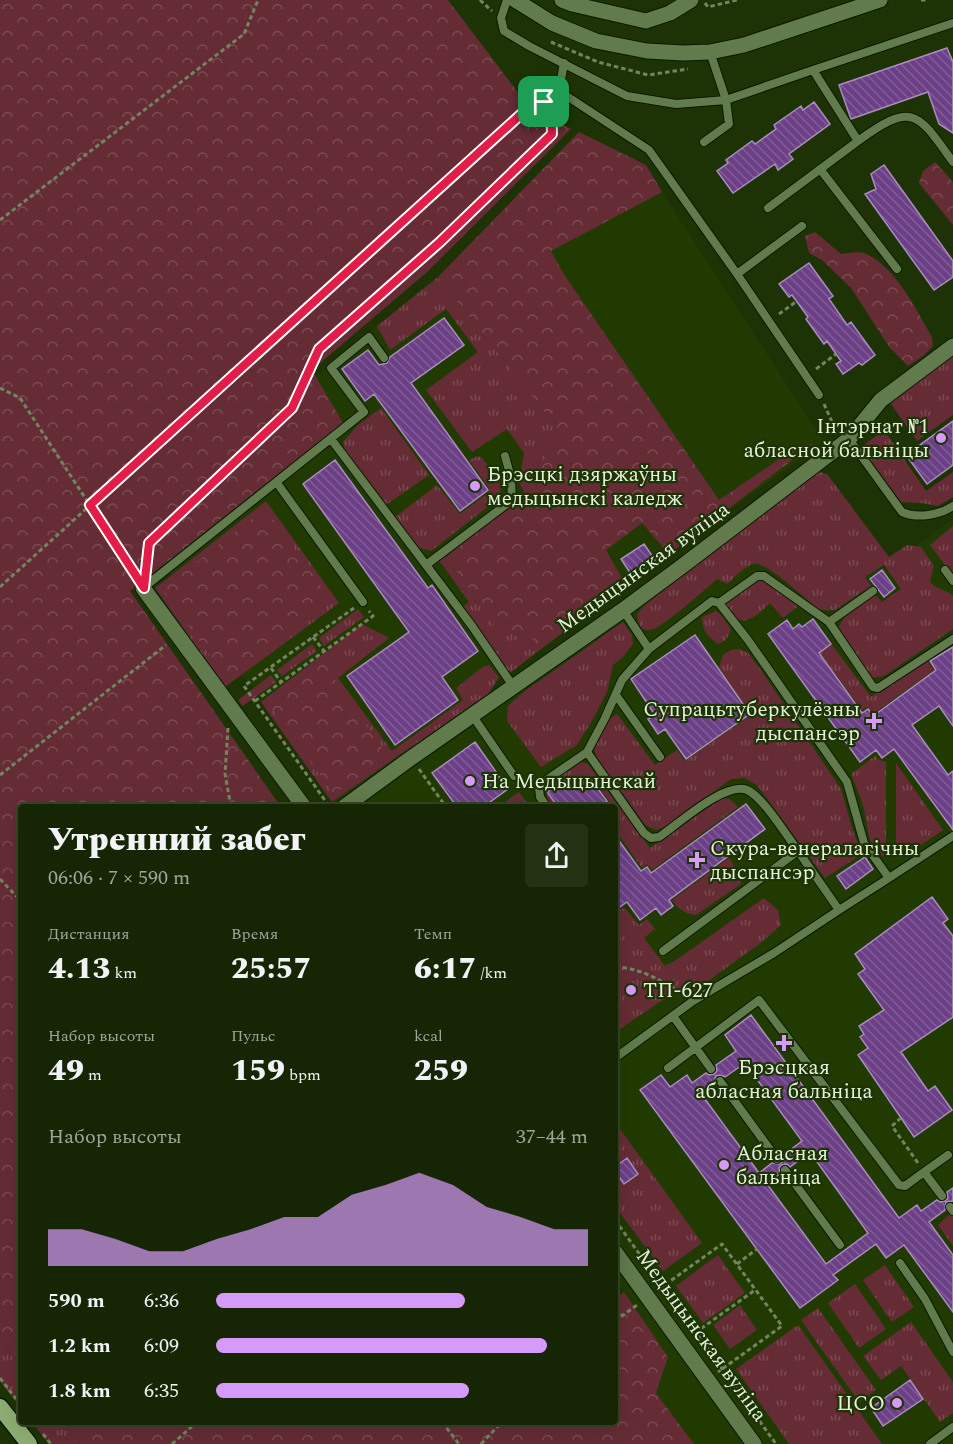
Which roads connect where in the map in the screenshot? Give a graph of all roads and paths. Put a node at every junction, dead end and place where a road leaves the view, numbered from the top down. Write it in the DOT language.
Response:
graph roads {
  1 [pos="258,0"];
  2 [pos="507,0"];
  3 [pos="515,0"];
  4 [pos="562,0"];
  5 [pos="691,0"];
  6 [pos="703,0"];
  7 [pos="736,0"];
  8 [pos="880,0"];
  9 [pos="953,23"];
  10 [pos="552,43"];
  11 [pos="710,52"];
  12 [pos="551,57"];
  13 [pos="564,63"];
  14 [pos="813,70"];
  15 [pos="551,89"];
  16 [pos="551,99"];
  17 [pos="726,100"];
  18 [pos="704,141"];
  19 [pos="858,141"];
  20 [pos="953,162"];
  21 [pos="820,169"];
  22 [pos="768,208"];
  23 [pos="0,220"];
  24 [pos="801,226"];
  25 [pos="897,269"];
  26 [pos="737,274"];
  27 [pos="797,302"];
  28 [pos="769,321"];
  29 [pos="953,346"];
  30 [pos="836,354"];
  31 [pos="384,358"];
  32 [pos="806,376"];
  33 [pos="0,388"];
  34 [pos="819,395"];
  35 [pos="331,439"];
  36 [pos="845,442"];
  37 [pos="505,456"];
  38 [pos="277,483"];
  39 [pos="90,505"];
  40 [pos="953,506"];
  41 [pos="426,566"];
  42 [pos="945,570"];
  43 [pos="953,581"];
  44 [pos="0,587"];
  45 [pos="144,588"];
  46 [pos="873,591"];
  47 [pos="363,602"];
  48 [pos="719,603"];
  49 [pos="623,610"];
  50 [pos="829,622"];
  51 [pos="178,636"];
  52 [pos="313,637"];
  53 [pos="953,639"];
  54 [pos="649,649"];
  55 [pos="324,651"];
  56 [pos="271,668"];
  57 [pos="281,682"];
  58 [pos="513,686"];
  59 [pos="616,695"];
  60 [pos="255,701"];
  61 [pos="229,705"];
  62 [pos="471,715"];
  63 [pos="587,752"];
  64 [pos="660,757"];
  65 [pos="411,758"];
  66 [pos="0,775"];
  67 [pos="514,776"];
  68 [pos="230,804"];
  69 [pos="302,804"];
  70 [pos="329,804"];
  71 [pos="348,804"];
  72 [pos="444,804"];
  73 [pos="546,804"];
  74 [pos="953,836"];
  75 [pos="798,851"];
  76 [pos="889,878"];
  77 [pos="0,879"];
  78 [pos="18,898"];
  79 [pos="839,910"];
  80 [pos="663,951"];
  81 [pos="618,967"];
  82 [pos="693,1001"];
  83 [pos="673,1016"];
  84 [pos="695,1048"];
  85 [pos="618,1056"];
  86 [pos="668,1068"];
  87 [pos="711,1069"];
  88 [pos="720,1081"];
  89 [pos="901,1118"];
  90 [pos="948,1155"];
  91 [pos="777,1160"];
  92 [pos="785,1170"];
  93 [pos="924,1172"];
  94 [pos="942,1196"];
  95 [pos="618,1224"];
  96 [pos="840,1245"];
  97 [pos="757,1249"];
  98 [pos="618,1256"];
  99 [pos="900,1263"];
  100 [pos="737,1264"];
  101 [pos="662,1287"];
  102 [pos="755,1290"];
  103 [pos="648,1298"];
  104 [pos="618,1319"];
  105 [pos="695,1333"];
  106 [pos="953,1352"];
  107 [pos="722,1369"];
  108 [pos="0,1378"];
  109 [pos="707,1380"];
  110 [pos="18,1402"];
  111 [pos="0,1407"];
  112 [pos="194,1425"];
  113 [pos="444,1425"];
  114 [pos="499,1425"];
  115 [pos="953,1427"];
  116 [pos="28,1444"];
  117 [pos="172,1444"];
  118 [pos="459,1444"];
  119 [pos="481,1444"];
  120 [pos="754,1444"];
  121 [pos="776,1444"];
  122 [pos="930,1444"];
  1 -- 23 [label="path"];
  2 -- 12 [label="lane"];
  3 -- 11 [label="street"];
  4 -- 5 [label="street"];
  6 -- 7 [label="path"];
  8 -- 11 [label="street"];
  9 -- 14 [label="lane"];
  10 -- 12 [label="path"];
  11 -- 17 [label="lane"];
  12 -- 13 [label="lane"];
  13 -- 17 [label="lane"];
  13 -- 26 [label="lane"];
  14 -- 17 [label="lane"];
  14 -- 19 [label="lane"];
  15 -- 16 [label="path"];
  16 -- 39 [label="path"];
  16 -- 45 [label="path"];
  17 -- 18 [label="lane"];
  19 -- 20 [label="lane"];
  19 -- 21 [label="lane"];
  21 -- 22 [label="lane"];
  21 -- 25 [label="lane"];
  24 -- 26 [label="lane"];
  26 -- 28 [label="lane"];
  27 -- 28 [label="path"];
  28 -- 32 [label="lane"];
  29 -- 36 [label="street, Медыцынская вуліца"];
  30 -- 32 [label="path"];
  31 -- 35 [label="lane"];
  32 -- 34 [label="lane"];
  33 -- 39 [label="path"];
  34 -- 36 [label="path"];
  35 -- 38 [label="lane"];
  35 -- 41 [label="lane"];
  36 -- 40 [label="lane"];
  36 -- 49 [label="street, Медыцынская вуліца"];
  37 -- 41 [label="lane"];
  38 -- 45 [label="lane"];
  38 -- 47 [label="lane"];
  39 -- 44 [label="path"];
  39 -- 45 [label="path"];
  41 -- 58 [label="lane"];
  42 -- 43 [label="lane"];
  45 -- 51 [label="street"];
  46 -- 50 [label="lane"];
  47 -- 52 [label="path"];
  47 -- 55 [label="path"];
  48 -- 50 [label="lane"];
  48 -- 54 [label="lane"];
  48 -- 76 [label="lane"];
  49 -- 54 [label="lane"];
  49 -- 58 [label="street, Медыцынская вуліца"];
  50 -- 53 [label="lane"];
  51 -- 61 [label="street"];
  51 -- 66 [label="path"];
  52 -- 55 [label="path"];
  52 -- 56 [label="path"];
  54 -- 59 [label="lane"];
  55 -- 57 [label="path"];
  56 -- 57 [label="path"];
  56 -- 60 [label="path"];
  57 -- 60 [label="path"];
  58 -- 62 [label="street, Медыцынская вуліца"];
  59 -- 63 [label="lane"];
  59 -- 64 [label="lane"];
  60 -- 70 [label="path"];
  61 -- 68 [label="path"];
  61 -- 69 [label="street"];
  62 -- 65 [label="street, Медыцынская вуліца"];
  62 -- 67 [label="lane"];
  63 -- 73 [label="lane"];
  63 -- 75 [label="lane"];
  65 -- 71 [label="street, Медыцынская вуліца"];
  65 -- 72 [label="path"];
  74 -- 76 [label="lane"];
  75 -- 79 [label="lane"];
  75 -- 80 [label="lane"];
  76 -- 79 [label="lane"];
  77 -- 78 [label="path"];
  79 -- 82 [label="lane"];
  81 -- 82 [label="path"];
  82 -- 83 [label="lane"];
  83 -- 84 [label="lane"];
  83 -- 85 [label="lane"];
  84 -- 86 [label="lane"];
  84 -- 87 [label="lane"];
  84 -- 93 [label="lane"];
  88 -- 91 [label="lane"];
  89 -- 93 [label="path"];
  90 -- 93 [label="lane"];
  92 -- 96 [label="lane"];
  93 -- 94 [label="lane"];
  95 -- 101 [label="path"];
  97 -- 100 [label="path"];
  98 -- 103 [label="street, Медыцынская вуліца"];
  99 -- 106 [label="lane"];
  100 -- 101 [label="path"];
  100 -- 102 [label="path"];
  101 -- 103 [label="path"];
  101 -- 105 [label="path"];
  102 -- 105 [label="path"];
  102 -- 107 [label="path"];
  103 -- 104 [label="path"];
  103 -- 109 [label="street, Медыцынская вуліца"];
  105 -- 107 [label="path"];
  107 -- 109 [label="path"];
  107 -- 121 [label="path"];
  108 -- 110 [label="path"];
  109 -- 120 [label="street, Медыцынская вуліца"];
  111 -- 116 [label="highway"];
  112 -- 117 [label="path"];
  113 -- 118 [label="path"];
  114 -- 119 [label="path"];
  115 -- 122 [label="lane"];
}
